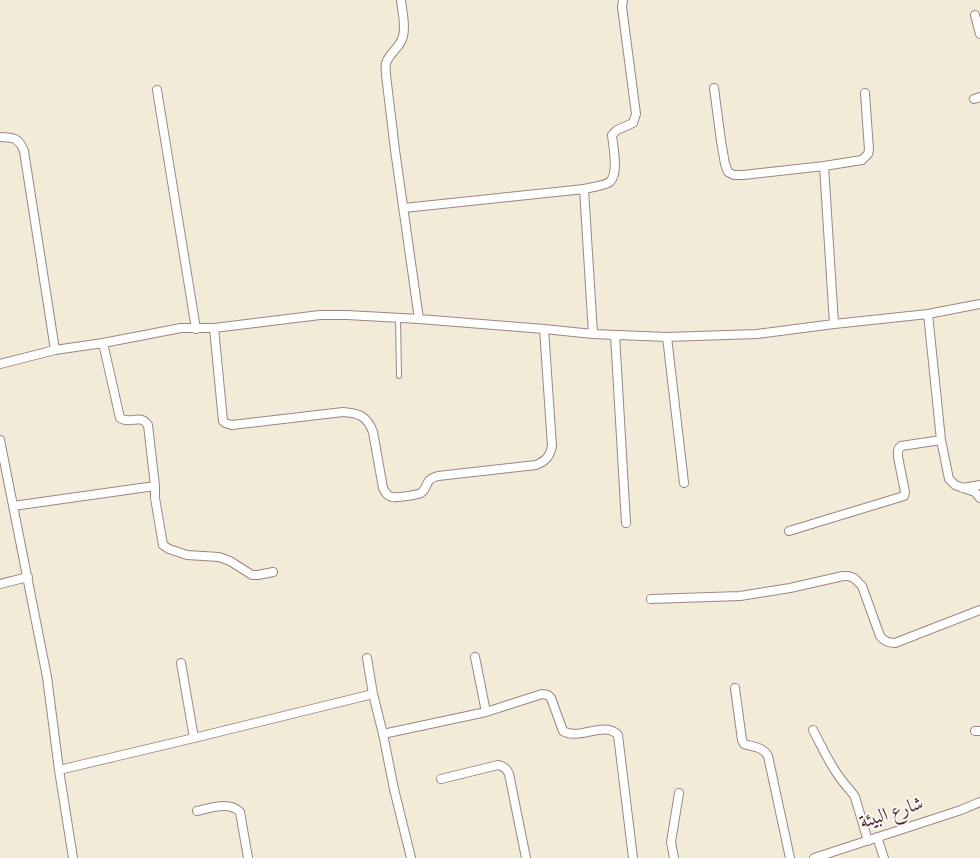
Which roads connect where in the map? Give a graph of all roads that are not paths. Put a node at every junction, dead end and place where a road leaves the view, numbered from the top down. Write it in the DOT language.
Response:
graph roads {
  1 [pos="401,0"];
  2 [pos="623,0"];
  3 [pos="975,15"];
  4 [pos="980,34"];
  5 [pos="714,88"];
  6 [pos="158,90"];
  7 [pos="865,93"];
  8 [pos="0,137"];
  9 [pos="824,166"];
  10 [pos="584,189"];
  11 [pos="404,208"];
  12 [pos="980,304"];
  13 [pos="928,314"];
  14 [pos="398,318"];
  15 [pos="419,319"];
  16 [pos="834,324"];
  17 [pos="196,328"];
  18 [pos="214,328"];
  19 [pos="544,328"];
  20 [pos="593,334"];
  21 [pos="615,335"];
  22 [pos="667,337"];
  23 [pos="103,343"];
  24 [pos="55,350"];
  25 [pos="0,364"];
  26 [pos="399,376"];
  27 [pos="0,440"];
  28 [pos="941,440"];
  29 [pos="684,483"];
  30 [pos="980,484"];
  31 [pos="155,486"];
  32 [pos="963,488"];
  33 [pos="980,498"];
  34 [pos="13,506"];
  35 [pos="626,523"];
  36 [pos="789,531"];
  37 [pos="273,572"];
  38 [pos="28,577"];
  39 [pos="0,584"];
  40 [pos="651,599"];
  41 [pos="980,610"];
  42 [pos="475,656"];
  43 [pos="367,658"];
  44 [pos="181,662"];
  45 [pos="735,688"];
  46 [pos="373,694"];
  47 [pos="486,712"];
  48 [pos="813,730"];
  49 [pos="383,734"];
  50 [pos="194,738"];
  51 [pos="59,770"];
  52 [pos="441,778"];
  53 [pos="679,793"];
  54 [pos="980,802"];
  55 [pos="198,811"];
  56 [pos="877,837"];
  57 [pos="868,841"];
  58 [pos="73,858"];
  59 [pos="248,858"];
  60 [pos="411,858"];
  61 [pos="526,858"];
  62 [pos="633,858"];
  63 [pos="674,858"];
  64 [pos="790,858"];
  65 [pos="814,858"];
  66 [pos="884,858"];
  1 -- 11 [label="street"];
  2 -- 10 [label="street"];
  3 -- 4 [label="street"];
  5 -- 9 [label="street"];
  6 -- 17 [label="street"];
  7 -- 9 [label="street"];
  8 -- 24 [label="street"];
  9 -- 16 [label="street"];
  10 -- 11 [label="street"];
  10 -- 20 [label="street"];
  11 -- 15 [label="street"];
  12 -- 13 [label="street"];
  13 -- 16 [label="street"];
  13 -- 28 [label="street"];
  14 -- 15 [label="street"];
  14 -- 18 [label="street"];
  14 -- 26 [label="lane"];
  15 -- 19 [label="street"];
  16 -- 22 [label="street"];
  17 -- 18 [label="street"];
  17 -- 23 [label="street"];
  18 -- 19 [label="street"];
  19 -- 20 [label="street"];
  20 -- 21 [label="street"];
  21 -- 22 [label="street"];
  21 -- 35 [label="street"];
  22 -- 29 [label="street"];
  23 -- 24 [label="street"];
  23 -- 31 [label="street"];
  24 -- 25 [label="street"];
  27 -- 34 [label="street"];
  28 -- 32 [label="street"];
  28 -- 36 [label="street"];
  30 -- 32 [label="street"];
  31 -- 34 [label="street"];
  31 -- 37 [label="street"];
  32 -- 33 [label="street"];
  34 -- 38 [label="street"];
  38 -- 39 [label="street"];
  38 -- 51 [label="street"];
  40 -- 41 [label="street"];
  42 -- 47 [label="street"];
  43 -- 46 [label="street"];
  44 -- 50 [label="street"];
  45 -- 64 [label="street"];
  46 -- 49 [label="street"];
  46 -- 50 [label="street"];
  47 -- 49 [label="street"];
  47 -- 62 [label="street"];
  48 -- 57 [label="street"];
  49 -- 60 [label="street"];
  50 -- 51 [label="street"];
  51 -- 58 [label="street"];
  52 -- 61 [label="street"];
  53 -- 63 [label="street"];
  54 -- 56 [label="street, شارع البيئة"];
  55 -- 59 [label="street"];
  56 -- 57 [label="street, شارع البيئة"];
  56 -- 66 [label="street"];
  57 -- 65 [label="street, شارع البيئة"];
}
